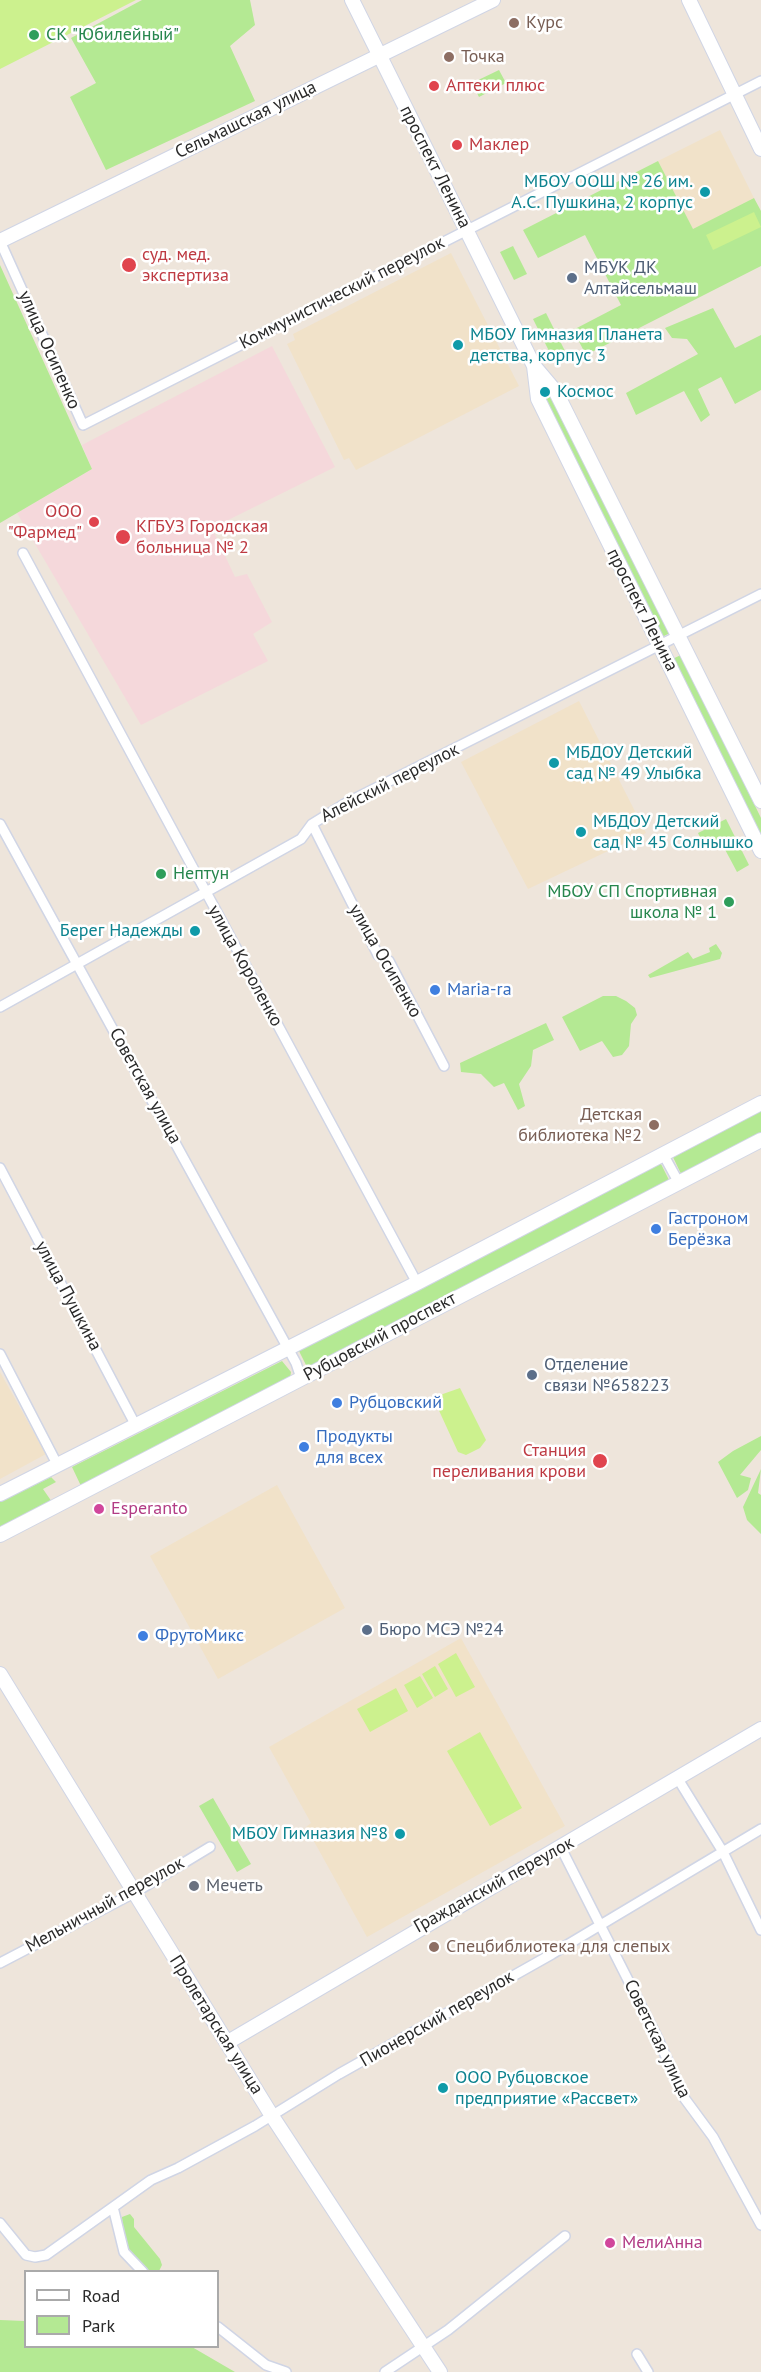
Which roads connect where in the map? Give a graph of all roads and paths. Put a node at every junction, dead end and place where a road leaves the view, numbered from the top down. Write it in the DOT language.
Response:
graph roads {
  1 [pos="352,0"];
  2 [pos="493,0"];
  3 [pos="689,0"];
  4 [pos="379,56"];
  5 [pos="761,81"];
  6 [pos="736,93"];
  7 [pos="761,149"];
  8 [pos="467,231"];
  9 [pos="0,241"];
  10 [pos="534,366"];
  11 [pos="553,388"];
  12 [pos="537,395"];
  13 [pos="83,425"];
  14 [pos="23,553"];
  15 [pos="761,594"];
  16 [pos="678,635"];
  17 [pos="660,644"];
  18 [pos="761,801"];
  19 [pos="0,824"];
  20 [pos="312,824"];
  21 [pos="761,852"];
  22 [pos="204,891"];
  23 [pos="77,963"];
  24 [pos="0,1007"];
  25 [pos="444,1066"];
  26 [pos="761,1103"];
  27 [pos="761,1140"];
  28 [pos="663,1154"];
  29 [pos="0,1168"];
  30 [pos="679,1183"];
  31 [pos="417,1283"];
  32 [pos="288,1348"];
  33 [pos="0,1353"];
  34 [pos="301,1378"];
  35 [pos="135,1424"];
  36 [pos="57,1464"];
  37 [pos="0,1494"];
  38 [pos="0,1535"];
  39 [pos="0,1674"];
  40 [pos="761,1729"];
  41 [pos="678,1779"];
  42 [pos="761,1828"];
  43 [pos="210,1847"];
  44 [pos="561,1848"];
  45 [pos="723,1852"];
  46 [pos="134,1893"];
  47 [pos="599,1926"];
  48 [pos="761,1930"];
  49 [pos="0,1963"];
  50 [pos="228,2042"];
  51 [pos="272,2116"];
  52 [pos="112,2207"];
  53 [pos="0,2223"];
  54 [pos="761,2225"];
  55 [pos="564,2236"];
  56 [pos="142,2270"];
  57 [pos="219,2328"];
  58 [pos="423,2348"];
  59 [pos="637,2354"];
  60 [pos="286,2372"];
  61 [pos="385,2372"];
  62 [pos="440,2372"];
  63 [pos="648,2372"];
  1 -- 4 [label="main road, проспект Ленина"];
  2 -- 4 [label="main road, Сельмашская улица"];
  3 -- 6 [label="main road"];
  4 -- 8 [label="main road, проспект Ленина"];
  4 -- 9 [label="main road, Сельмашская улица"];
  5 -- 6 [label="street, Коммунистический переулок"];
  6 -- 7 [label="main road"];
  6 -- 8 [label="street, Коммунистический переулок"];
  8 -- 10 [label="main road, проспект Ленина"];
  8 -- 13 [label="street, Коммунистический переулок"];
  9 -- 13 [label="street, улица Осипенко"];
  10 -- 11 [label="main road, проспект Ленина"];
  10 -- 12 [label="main road, проспект Ленина"];
  11 -- 12 [label="main road"];
  11 -- 16 [label="main road, проспект Ленина"];
  12 -- 17 [label="main road, проспект Ленина"];
  14 -- 22 [label="street, улица Короленко"];
  15 -- 16 [label="street, Алейский переулок"];
  16 -- 17 [label="street, Алейский переулок"];
  16 -- 18 [label="main road, проспект Ленина"];
  17 -- 20 [label="street, Алейский переулок"];
  17 -- 21 [label="main road, проспект Ленина"];
  19 -- 23 [label="street, Советская улица"];
  20 -- 22 [label="street, Алейский переулок"];
  20 -- 25 [label="street, улица Осипенко"];
  22 -- 23 [label="street, Алейский переулок"];
  22 -- 31 [label="street, улица Короленко"];
  23 -- 24 [label="street, Алейский переулок"];
  23 -- 32 [label="street, Советская улица"];
  26 -- 28 [label="main road, Рубцовский проспект"];
  27 -- 30 [label="main road, Рубцовский проспект"];
  28 -- 30 [label="street"];
  28 -- 31 [label="main road, Рубцовский проспект"];
  29 -- 35 [label="street, улица Пушкина"];
  30 -- 34 [label="main road, Рубцовский проспект"];
  31 -- 32 [label="main road, Рубцовский проспект"];
  32 -- 34 [label="street, Советская улица"];
  32 -- 35 [label="main road, Рубцовский проспект"];
  33 -- 36 [label="street"];
  34 -- 38 [label="main road, Рубцовский проспект"];
  35 -- 36 [label="main road, Рубцовский проспект"];
  36 -- 37 [label="main road, Рубцовский проспект"];
  39 -- 46 [label="main road, Пролетарская улица"];
  40 -- 41 [label="main road, Гражданский переулок"];
  41 -- 44 [label="main road, Гражданский переулок"];
  41 -- 45 [label="street"];
  42 -- 45 [label="street, Пионерский переулок"];
  43 -- 46 [label="street, Мельничный переулок"];
  44 -- 47 [label="street, Советская улица"];
  44 -- 50 [label="main road, Гражданский переулок"];
  45 -- 47 [label="street, Пионерский переулок"];
  45 -- 48 [label="street"];
  46 -- 49 [label="street, Мельничный переулок"];
  46 -- 50 [label="main road, Пролетарская улица"];
  47 -- 51 [label="street, Пионерский переулок"];
  47 -- 54 [label="street, Советская улица"];
  50 -- 51 [label="main road, Пролетарская улица"];
  51 -- 52 [label="street, Пионерский переулок"];
  51 -- 58 [label="main road, Пролетарская улица"];
  52 -- 53 [label="street, Пионерский переулок"];
  52 -- 56 [label="street"];
  55 -- 58 [label="street"];
  57 -- 60 [label="street"];
  58 -- 61 [label="street"];
  58 -- 62 [label="main road, Пролетарская улица"];
  59 -- 63 [label="street"];
}
